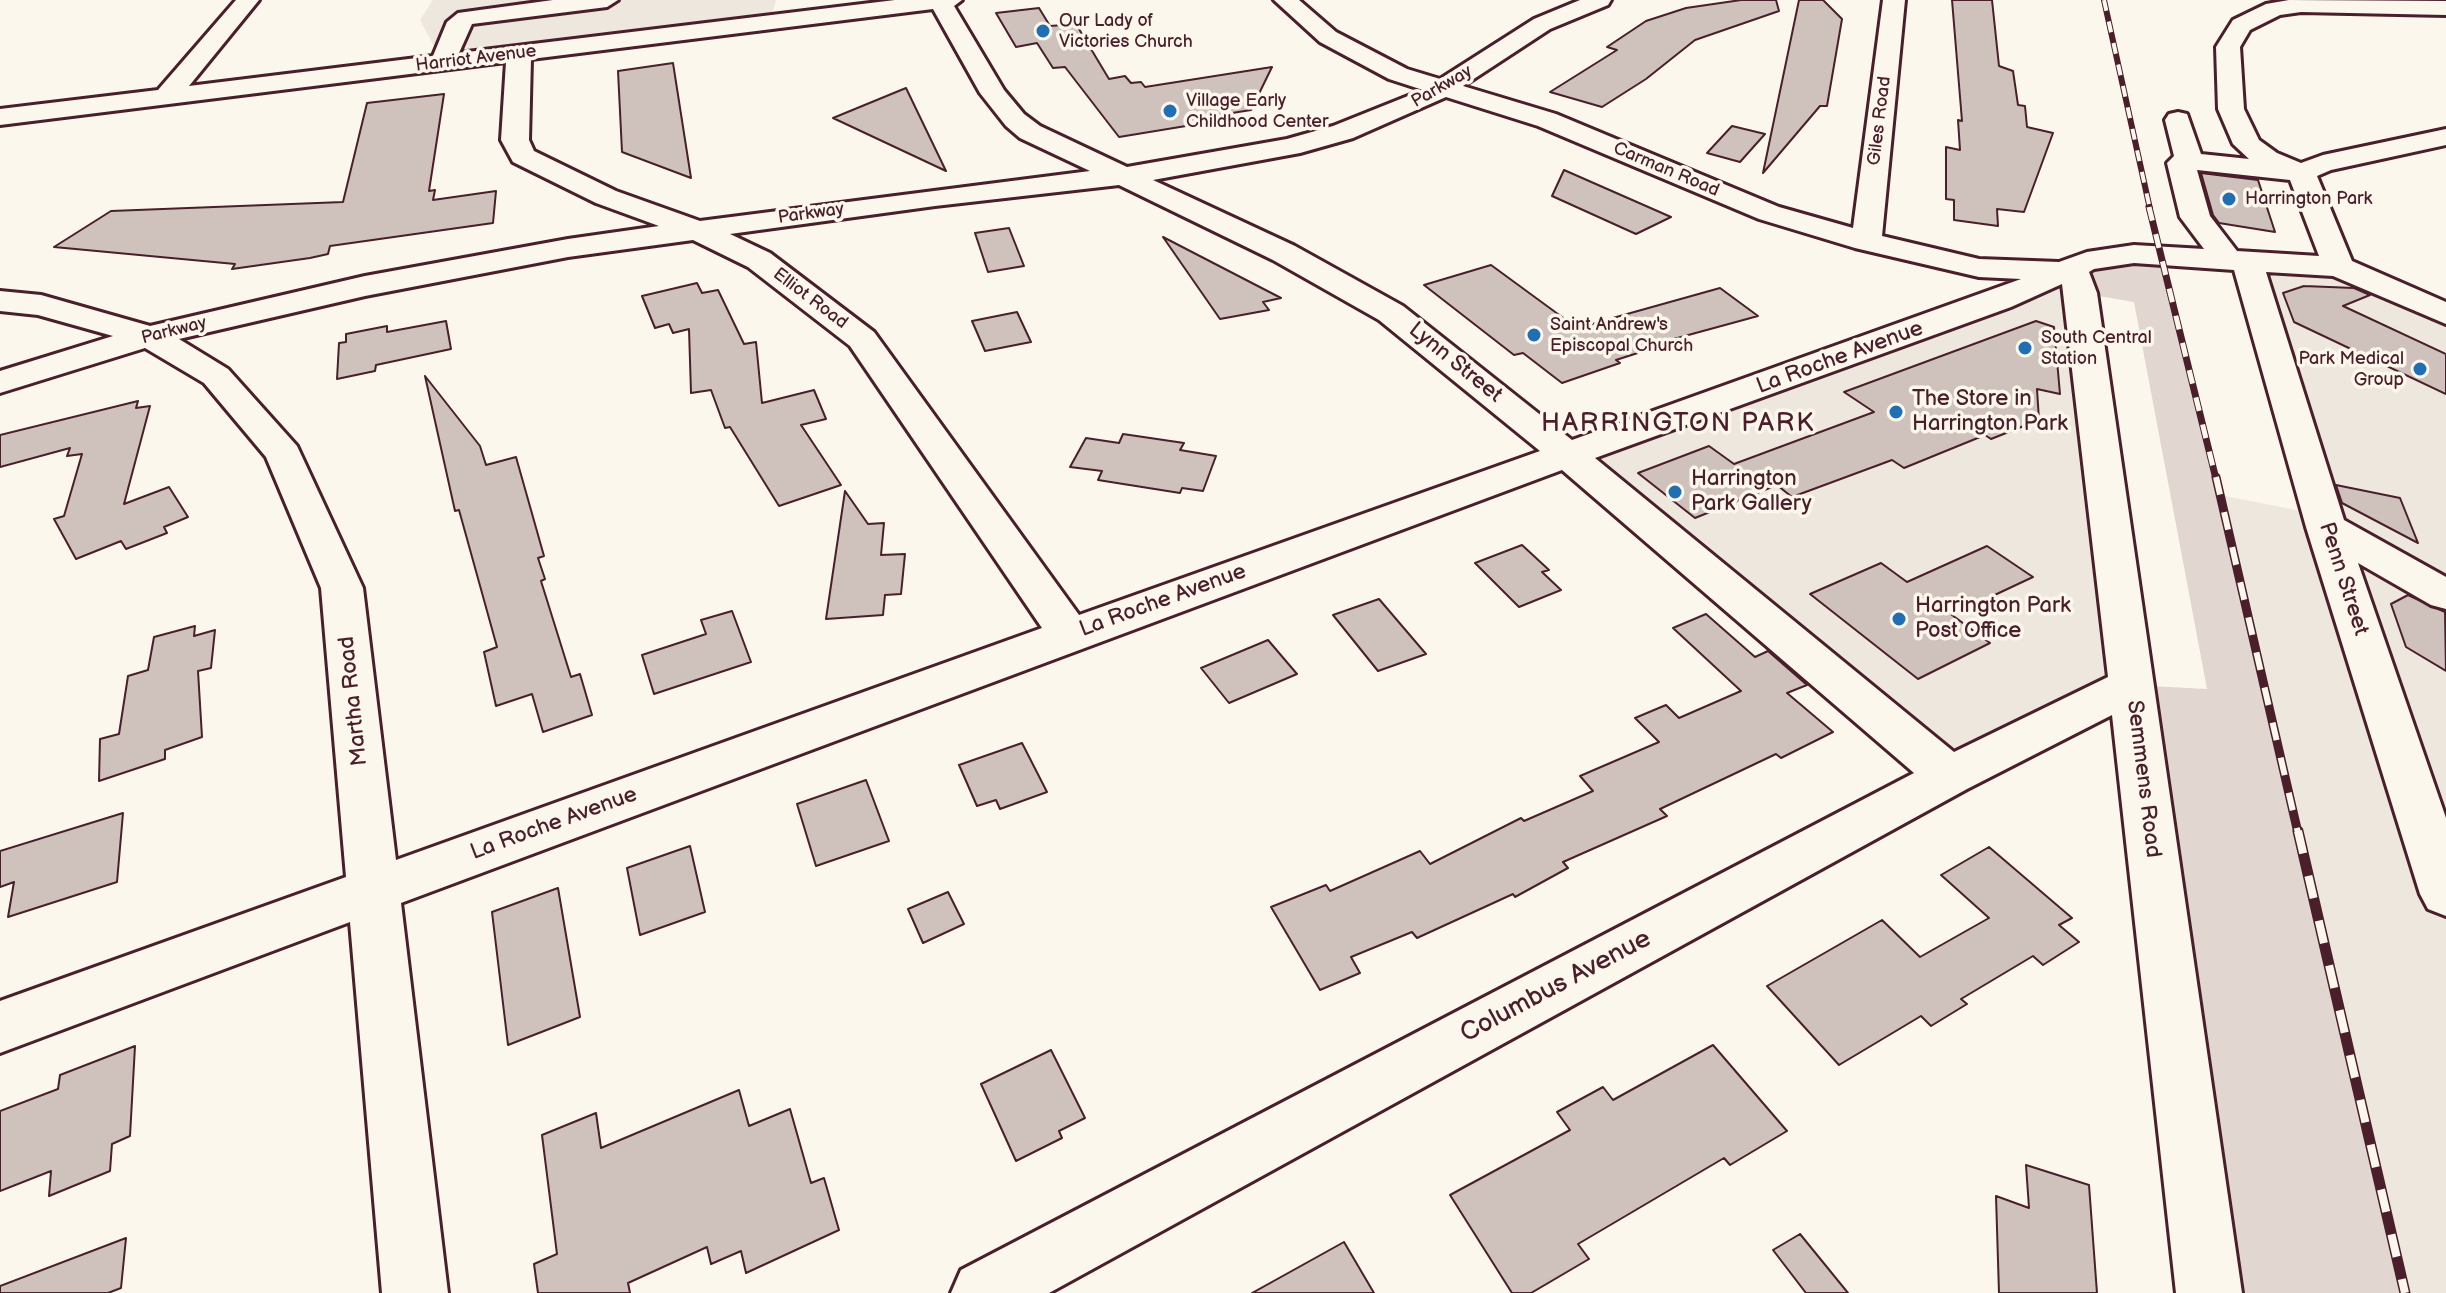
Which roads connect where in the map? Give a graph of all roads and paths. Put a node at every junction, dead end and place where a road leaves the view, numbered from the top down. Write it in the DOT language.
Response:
graph roads {
  1 [pos="248,0"];
  2 [pos="607,0"];
  3 [pos="1285,0"];
  4 [pos="1600,0"];
  5 [pos="1894,0"];
  6 [pos="928,2"];
  7 [pos="2333,2"];
  8 [pos="2446,8"];
  9 [pos="772,11"];
  10 [pos="519,53"];
  11 [pos="443,63"];
  12 [pos="1442,90"];
  13 [pos="166,97"];
  14 [pos="0,117"];
  15 [pos="2178,120"];
  16 [pos="2446,137"];
  17 [pos="2189,161"];
  18 [pos="2301,173"];
  19 [pos="1127,176"];
  20 [pos="697,230"];
  21 [pos="1866,242"];
  22 [pos="2238,261"];
  23 [pos="2071,267"];
  24 [pos="2339,267"];
  25 [pos="0,301"];
  26 [pos="2446,314"];
  27 [pos="149,336"];
  28 [pos="0,382"];
  29 [pos="1568,455"];
  30 [pos="2326,527"];
  31 [pos="2446,595"];
  32 [pos="1070,635"];
  33 [pos="2131,685"];
  34 [pos="1950,776"];
  35 [pos="374,890"];
  36 [pos="2446,894"];
  37 [pos="0,1027"];
  38 [pos="415,1293"];
  39 [pos="984,1293"];
  40 [pos="2209,1293"];
  1 -- 13 [label="street"];
  2 -- 11 [label="street"];
  3 -- 12 [label="street, Carman Road"];
  4 -- 12 [label="street, Parkway"];
  5 -- 21 [label="street, Giles Road"];
  6 -- 9 [label="street, Harriot Avenue"];
  6 -- 19 [label="street, Lynn Street"];
  7 -- 8 [label="street"];
  7 -- 18 [label="street"];
  9 -- 10 [label="street, Harriot Avenue"];
  10 -- 11 [label="street, Harriot Avenue"];
  10 -- 20 [label="street, Elliot Road"];
  11 -- 13 [label="street, Harriot Avenue"];
  12 -- 19 [label="street, Parkway"];
  12 -- 21 [label="street, Carman Road"];
  13 -- 14 [label="street, Harriot Avenue"];
  15 -- 17 [label="street"];
  16 -- 18 [label="street"];
  17 -- 18 [label="street"];
  17 -- 22 [label="street"];
  18 -- 24 [label="street"];
  19 -- 20 [label="street, Parkway"];
  19 -- 29 [label="street, Lynn Street"];
  20 -- 27 [label="street, Parkway"];
  20 -- 32 [label="street, Elliot Road"];
  21 -- 23 [label="street, Carman Road"];
  22 -- 23 [label="street, La Roche Avenue"];
  22 -- 24 [label="street, La Roche Avenue"];
  22 -- 30 [label="street, Penn Street"];
  23 -- 29 [label="street, La Roche Avenue"];
  23 -- 33 [label="street, Semmens Road"];
  24 -- 26 [label="street"];
  25 -- 27 [label="street, Martha Road"];
  27 -- 28 [label="street, Parkway"];
  27 -- 35 [label="street, Martha Road"];
  29 -- 32 [label="street, La Roche Avenue"];
  29 -- 34 [label="street, Lynn Street"];
  30 -- 31 [label="street"];
  30 -- 36 [label="street, Penn Street"];
  32 -- 35 [label="street, La Roche Avenue"];
  33 -- 34 [label="street, Columbus Avenue"];
  33 -- 40 [label="street, Semmens Road"];
  34 -- 39 [label="street, Columbus Avenue"];
  35 -- 37 [label="street, La Roche Avenue"];
  35 -- 38 [label="street, Martha Road"];
}
